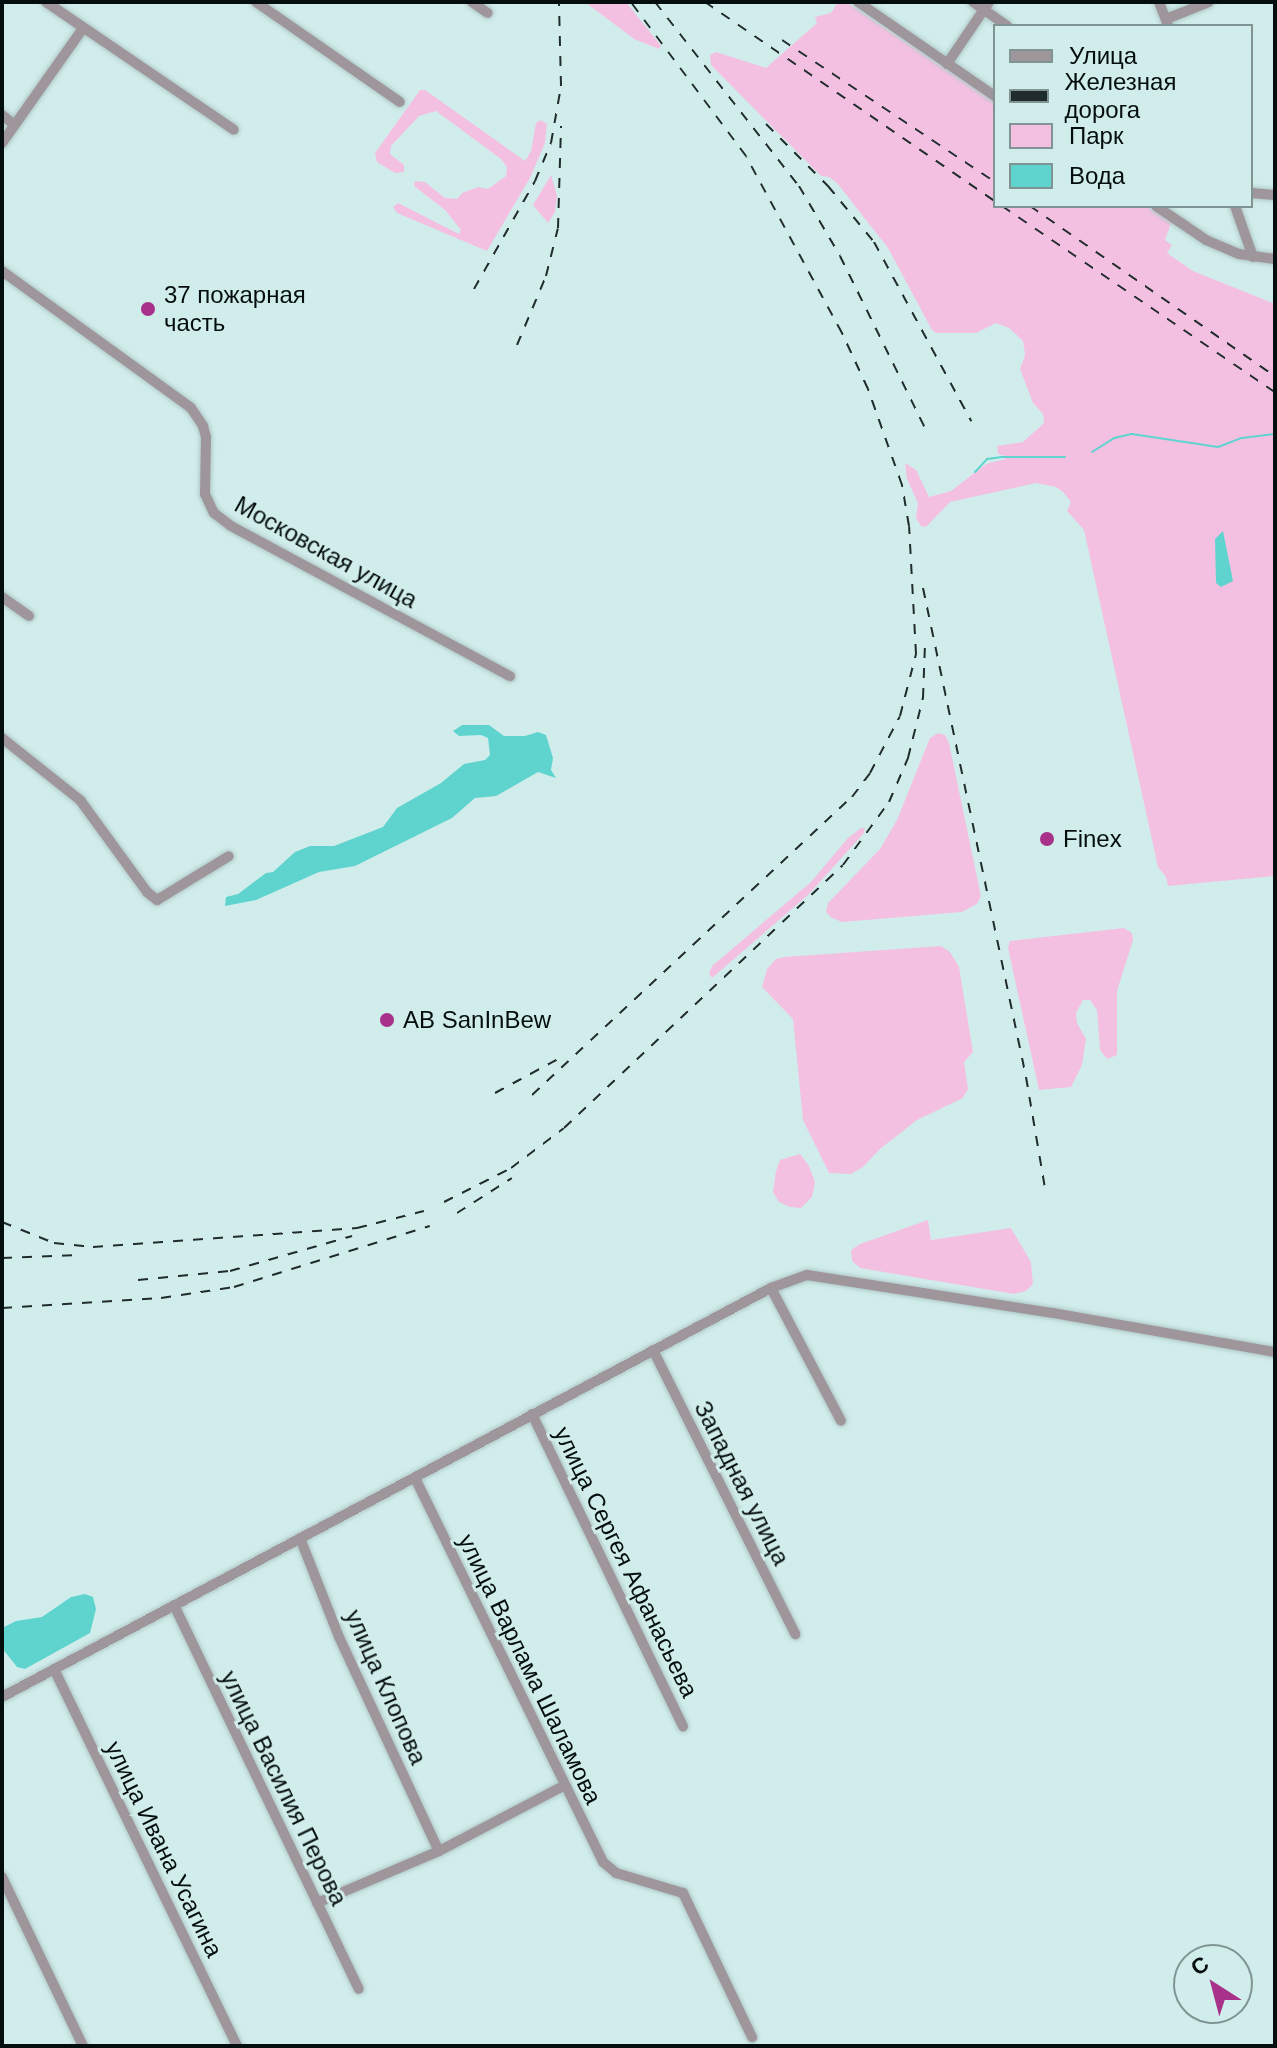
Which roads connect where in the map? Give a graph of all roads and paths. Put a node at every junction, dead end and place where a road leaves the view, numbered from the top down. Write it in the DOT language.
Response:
graph roads {
  1 [pos="46,2"];
  2 [pos="256,2"];
  3 [pos="472,2"];
  4 [pos="858,2"];
  5 [pos="973,2"];
  6 [pos="1159,2"];
  7 [pos="1208,2"];
  8 [pos="987,6"];
  9 [pos="488,13"];
  10 [pos="1167,22"];
  11 [pos="1005,24"];
  12 [pos="83,28"];
  13 [pos="947,64"];
  14 [pos="993,95"];
  15 [pos="400,102"];
  16 [pos="2,115"];
  17 [pos="15,125"];
  18 [pos="234,130"];
  19 [pos="2,143"];
  20 [pos="1253,193"];
  21 [pos="1275,195"];
  22 [pos="1159,208"];
  23 [pos="1236,208"];
  24 [pos="1253,257"];
  25 [pos="1275,259"];
  26 [pos="2,271"];
  27 [pos="2,597"];
  28 [pos="29,616"];
  29 [pos="510,676"];
  30 [pos="2,738"];
  31 [pos="229,856"];
  32 [pos="771,1288"];
  33 [pos="653,1350"];
  34 [pos="1275,1352"];
  35 [pos="532,1414"];
  36 [pos="841,1421"];
  37 [pos="415,1478"];
  38 [pos="300,1538"];
  39 [pos="174,1605"];
  40 [pos="795,1634"];
  41 [pos="54,1669"];
  42 [pos="2,1697"];
  43 [pos="683,1726"];
  44 [pos="565,1785"];
  45 [pos="439,1851"];
  46 [pos="2,1877"];
  47 [pos="317,1903"];
  48 [pos="359,1989"];
  49 [pos="752,2037"];
  50 [pos="83,2046"];
  51 [pos="237,2046"];
  1 -- 12 [label="street"];
  2 -- 15 [label="street"];
  3 -- 9 [label="street"];
  4 -- 13 [label="street"];
  5 -- 8 [label="street"];
  6 -- 10 [label="street"];
  7 -- 10 [label="street"];
  8 -- 11 [label="street"];
  8 -- 13 [label="street"];
  12 -- 17 [label="street"];
  12 -- 18 [label="street"];
  13 -- 14 [label="street"];
  16 -- 17 [label="street"];
  17 -- 19 [label="street"];
  20 -- 21 [label="street"];
  22 -- 24 [label="street"];
  23 -- 24 [label="street"];
  24 -- 25 [label="street"];
  26 -- 29 [label="street, Московская улица"];
  27 -- 28 [label="street"];
  30 -- 31 [label="street"];
  32 -- 33 [label="street"];
  32 -- 34 [label="street"];
  32 -- 36 [label="street"];
  33 -- 35 [label="street"];
  33 -- 40 [label="street, Западная улица"];
  35 -- 37 [label="street"];
  35 -- 43 [label="street, улица Сергея Афанасьева"];
  37 -- 38 [label="street"];
  37 -- 44 [label="street, улица Варлама Шаламова"];
  38 -- 39 [label="street"];
  38 -- 45 [label="street, улица Клопова"];
  39 -- 41 [label="street"];
  39 -- 47 [label="street, улица Василия Перова"];
  41 -- 42 [label="street"];
  41 -- 51 [label="street, улица Ивана Усагина"];
  44 -- 45 [label="street"];
  44 -- 49 [label="street, улица Варлама Шаламова"];
  45 -- 47 [label="street"];
  46 -- 50 [label="street"];
  47 -- 48 [label="street, улица Василия Перова"];
}
